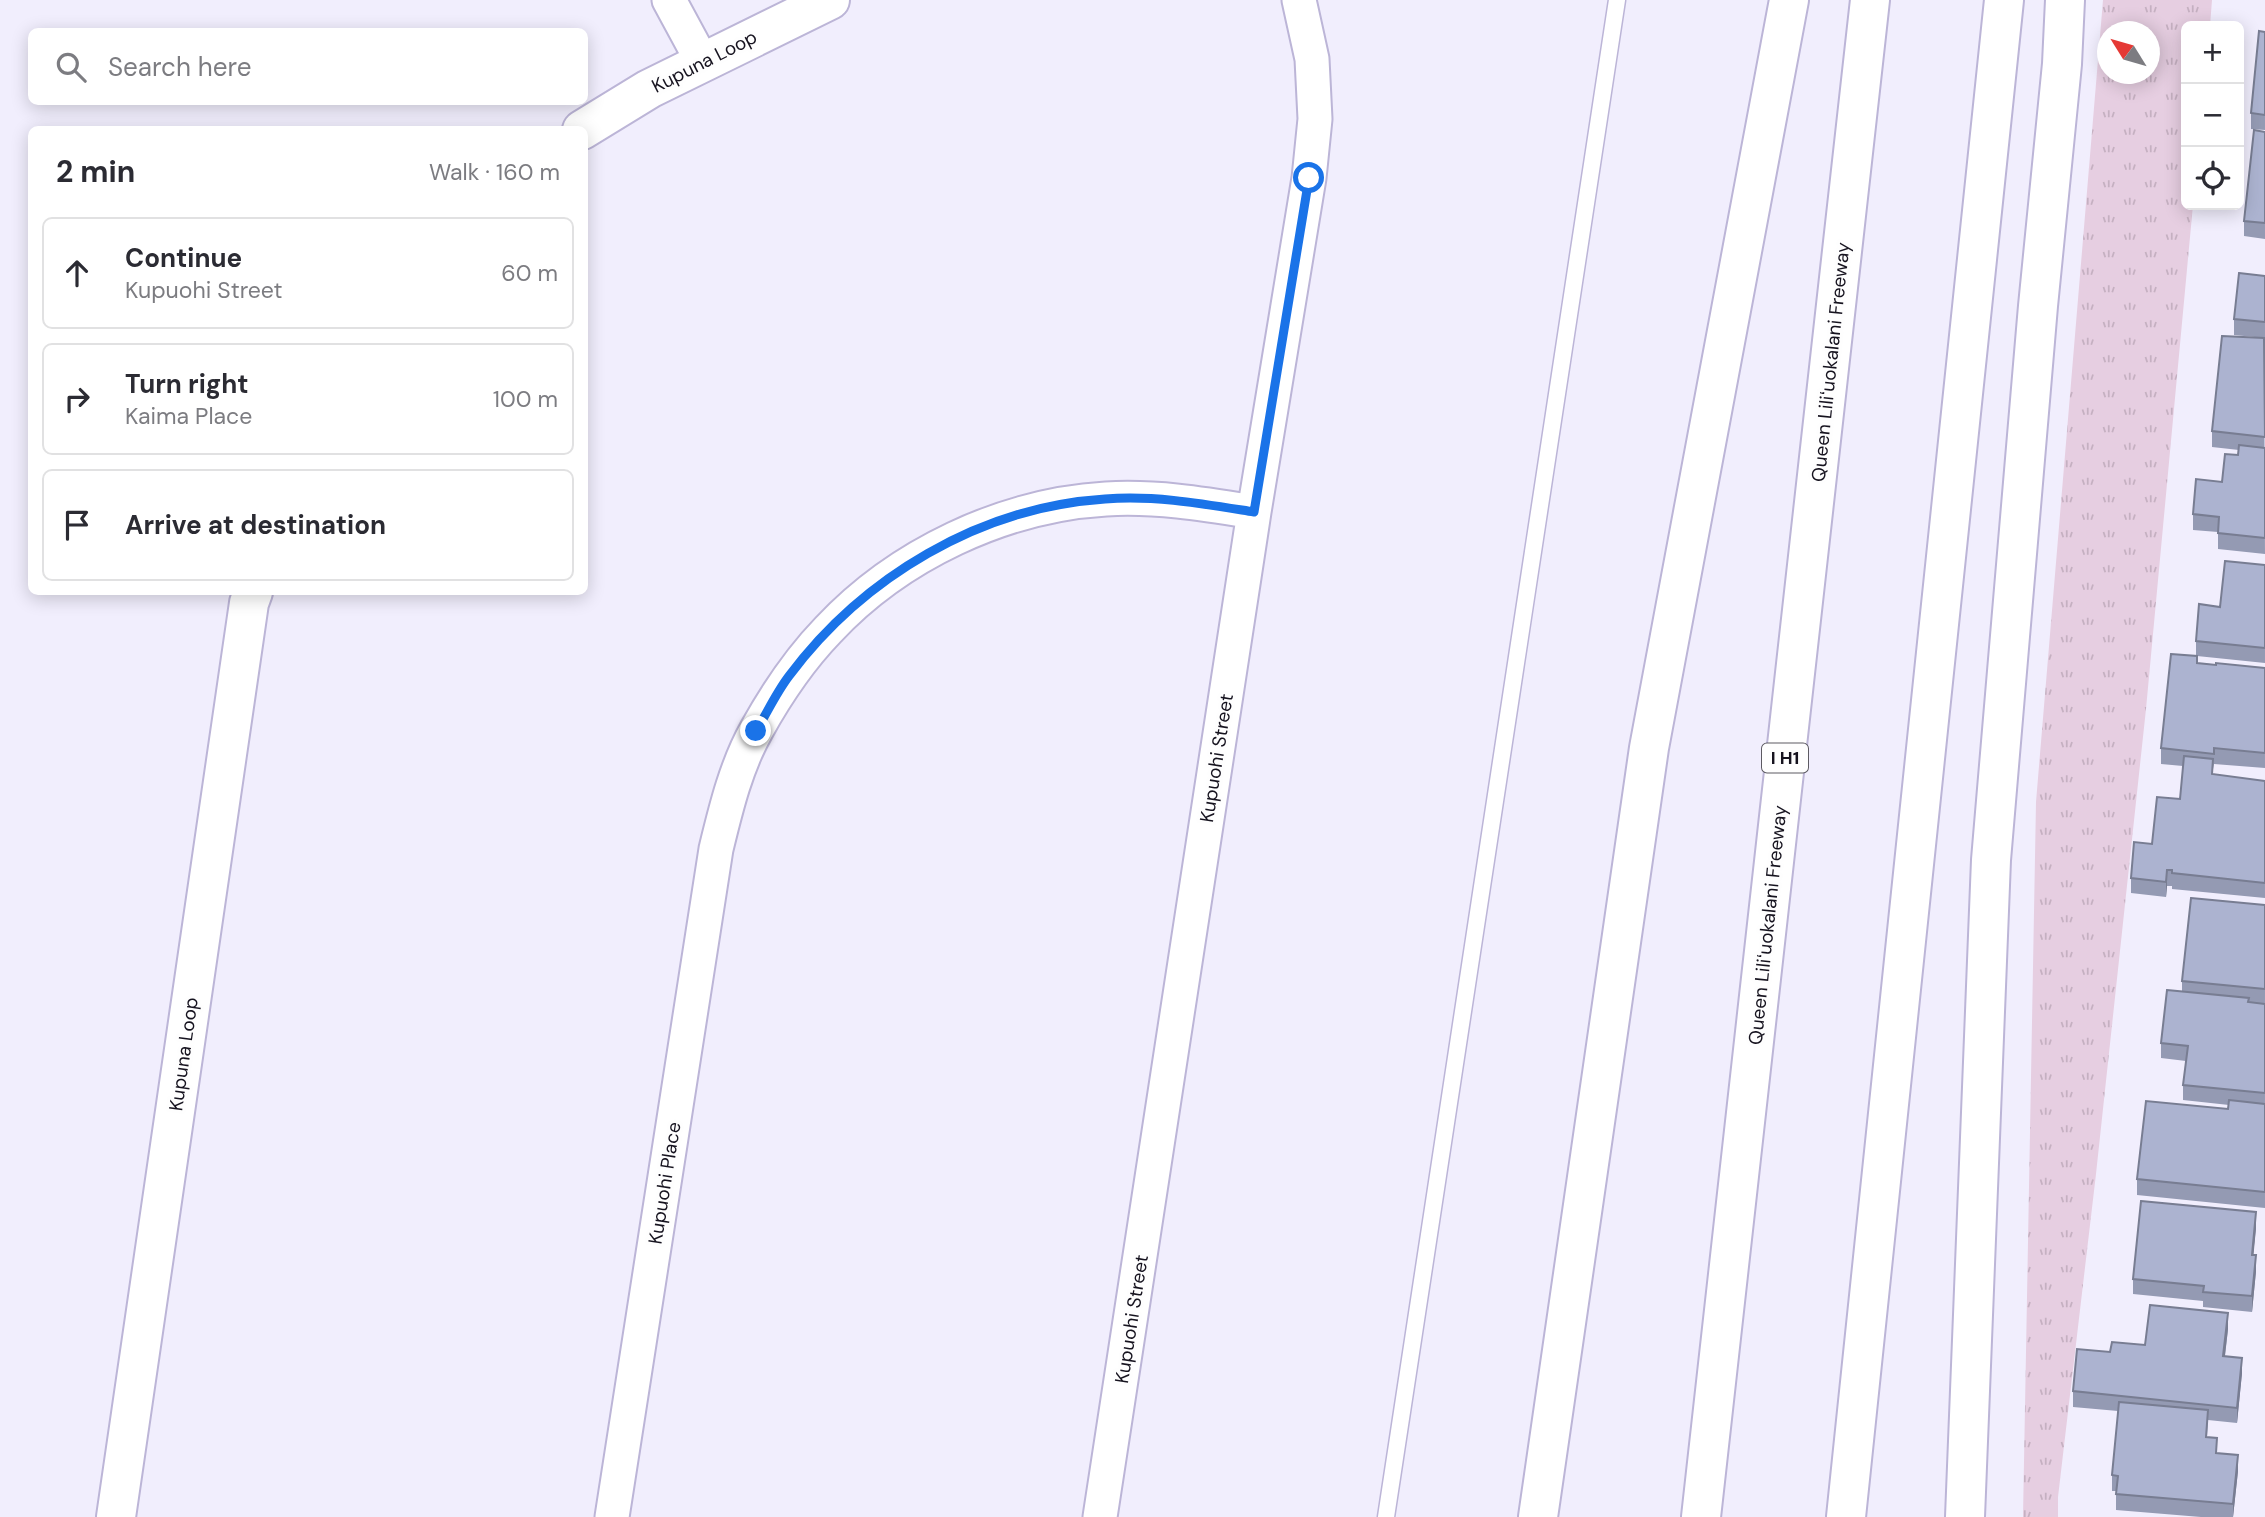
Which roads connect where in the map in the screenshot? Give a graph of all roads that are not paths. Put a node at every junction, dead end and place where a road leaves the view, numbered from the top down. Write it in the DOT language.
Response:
graph roads {
  1 [pos="669,0"];
  2 [pos="830,0"];
  3 [pos="1299,0"];
  4 [pos="1617,0"];
  5 [pos="1789,0"];
  6 [pos="1870,0"];
  7 [pos="2004,0"];
  8 [pos="2065,0"];
  9 [pos="702,61"];
  10 [pos="588,126"];
  11 [pos="1254,512"];
  12 [pos="252,595"];
  13 [pos="116,1517"];
  14 [pos="612,1517"];
  15 [pos="1100,1517"];
  16 [pos="1386,1517"];
  17 [pos="1538,1517"];
  18 [pos="1701,1517"];
  19 [pos="1846,1517"];
  20 [pos="1965,1517"];
  1 -- 9 [label="street"];
  2 -- 9 [label="main road, Kupuna Loop"];
  3 -- 11 [label="street, Kupuohi Street"];
  4 -- 16 [label="lane"];
  5 -- 17 [label="main road"];
  6 -- 18 [label="main road, Queen Liliʻuokalani Freeway / I H1"];
  7 -- 19 [label="main road"];
  8 -- 20 [label="main road"];
  9 -- 10 [label="main road, Kupuna Loop"];
  11 -- 14 [label="street, Kupuohi Place"];
  11 -- 15 [label="street, Kupuohi Street"];
  12 -- 13 [label="main road, Kupuna Loop"];
}
